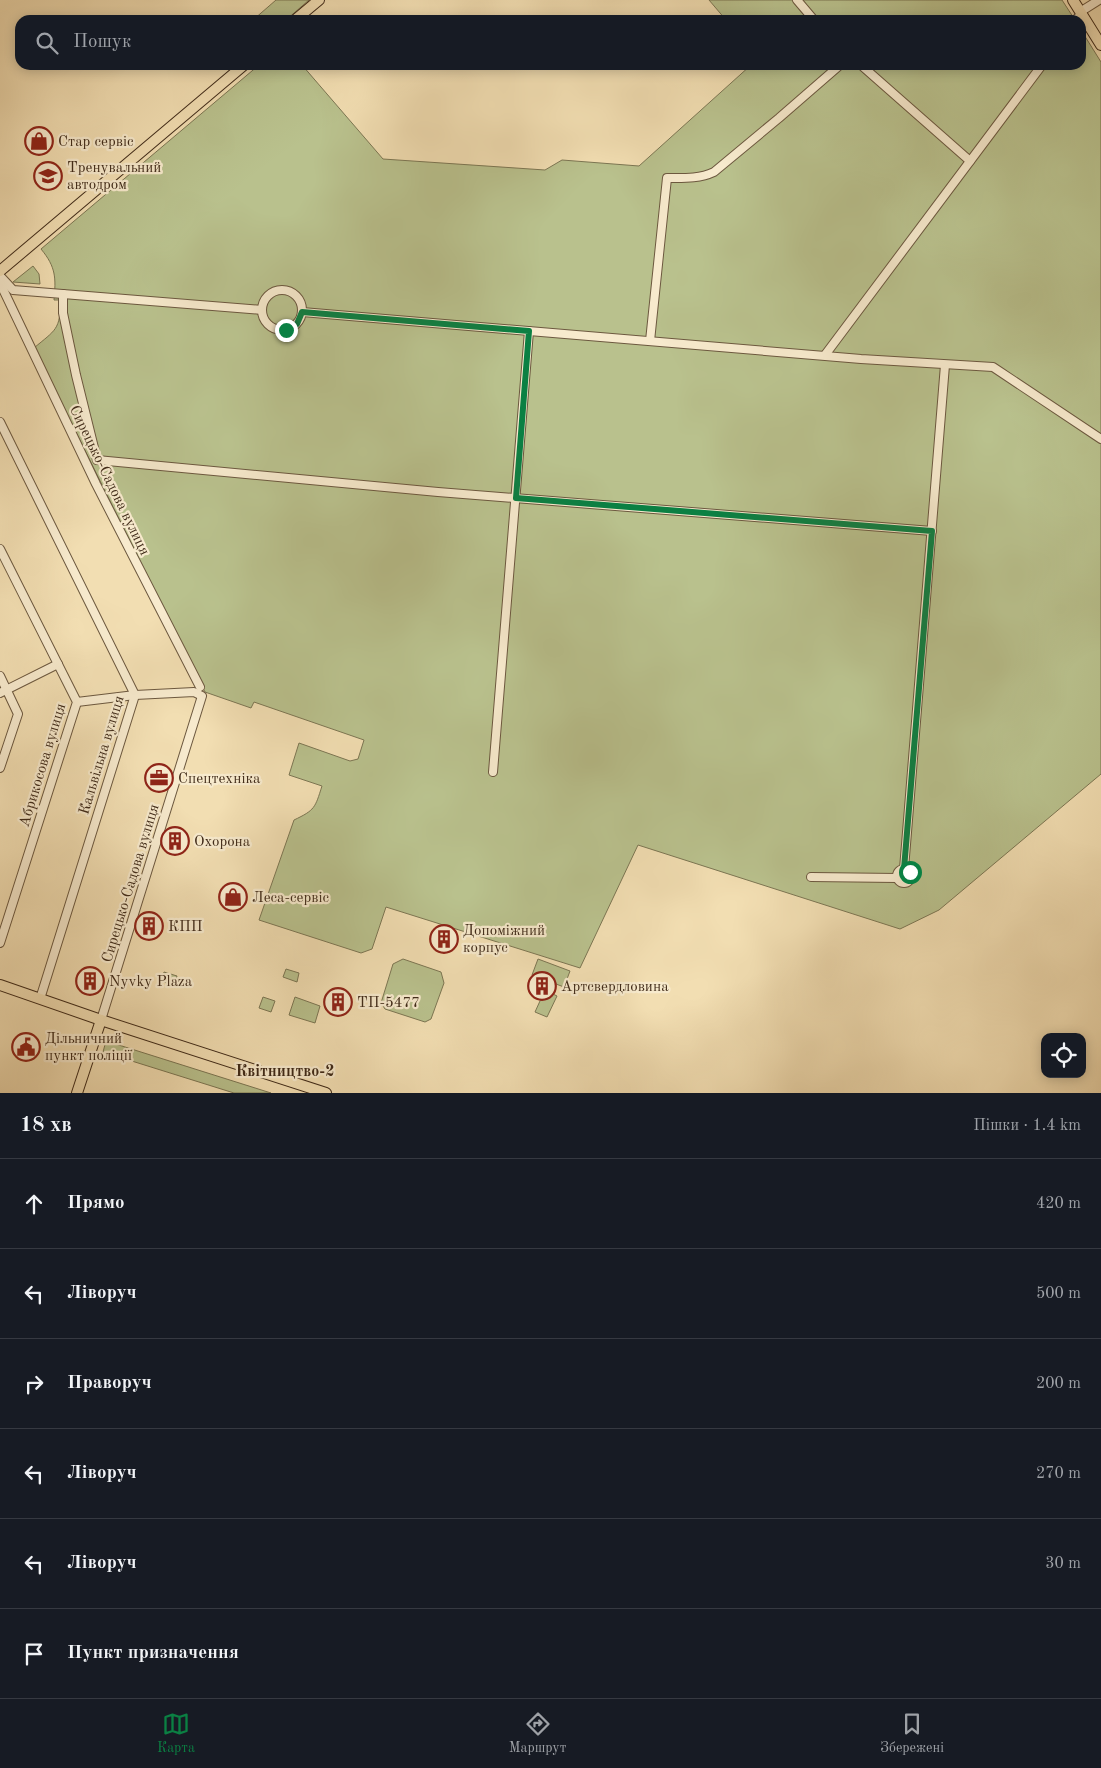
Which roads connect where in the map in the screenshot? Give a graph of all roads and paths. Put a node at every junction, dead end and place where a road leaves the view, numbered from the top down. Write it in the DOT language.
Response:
graph roads {
  1 [pos="319,0"];
  2 [pos="797,0"];
  3 [pos="1073,0"];
  4 [pos="1099,0"];
  5 [pos="301,15"];
  6 [pos="810,15"];
  7 [pos="1079,15"];
  8 [pos="1086,25"];
  9 [pos="1101,45"];
  10 [pos="238,70"];
  11 [pos="834,70"];
  12 [pos="867,70"];
  13 [pos="1038,70"];
  14 [pos="970,161"];
  15 [pos="0,271"];
  16 [pos="0,276"];
  17 [pos="0,283"];
  18 [pos="63,294"];
  19 [pos="262,310"];
  20 [pos="302,312"];
  21 [pos="529,331"];
  22 [pos="650,341"];
  23 [pos="825,355"];
  24 [pos="945,365"];
  25 [pos="0,422"];
  26 [pos="1101,439"];
  27 [pos="516,498"];
  28 [pos="932,531"];
  29 [pos="0,549"];
  30 [pos="58,664"];
  31 [pos="0,676"];
  32 [pos="200,687"];
  33 [pos="4,691"];
  34 [pos="135,695"];
  35 [pos="77,702"];
  36 [pos="0,768"];
  37 [pos="493,772"];
  38 [pos="904,869"];
  39 [pos="811,877"];
  40 [pos="897,878"];
  41 [pos="0,943"];
  42 [pos="0,985"];
  43 [pos="40,999"];
  44 [pos="101,1020"];
  45 [pos="77,1093"];
  46 [pos="326,1093"];
  1 -- 5 [label="main road"];
  2 -- 6 [label="street"];
  3 -- 7 [label="main road"];
  4 -- 7 [label="street"];
  8 -- 9 [label="main road"];
  10 -- 15 [label="main road"];
  11 -- 22 [label="street"];
  12 -- 14 [label="street"];
  13 -- 14 [label="street"];
  14 -- 23 [label="street"];
  16 -- 18 [label="street"];
  17 -- 32 [label="street, Сирецько-Садова вулиця"];
  18 -- 19 [label="street"];
  18 -- 27 [label="street"];
  19 -- 20 [label="street"];
  19 -- 20 [label="street"];
  20 -- 21 [label="street"];
  21 -- 22 [label="street"];
  21 -- 27 [label="street"];
  22 -- 23 [label="street"];
  23 -- 24 [label="street"];
  24 -- 26 [label="street"];
  24 -- 28 [label="street"];
  25 -- 34 [label="street, Кальвільна вулиця"];
  27 -- 28 [label="street"];
  27 -- 37 [label="street"];
  28 -- 38 [label="street"];
  29 -- 30 [label="street, Абрикосова вулиця"];
  30 -- 33 [label="street"];
  30 -- 35 [label="street, Абрикосова вулиця"];
  31 -- 33 [label="street"];
  33 -- 36 [label="street"];
  34 -- 35 [label="street"];
  34 -- 43 [label="street, Кальвільна вулиця"];
  34 -- 44 [label="street, Сирецько-Садова вулиця"];
  35 -- 41 [label="street, Абрикосова вулиця"];
  38 -- 40 [label="street"];
  38 -- 40 [label="street"];
  39 -- 40 [label="street"];
  42 -- 43 [label="main road"];
  43 -- 44 [label="main road"];
  44 -- 45 [label="main road"];
  44 -- 46 [label="main road"];
}
